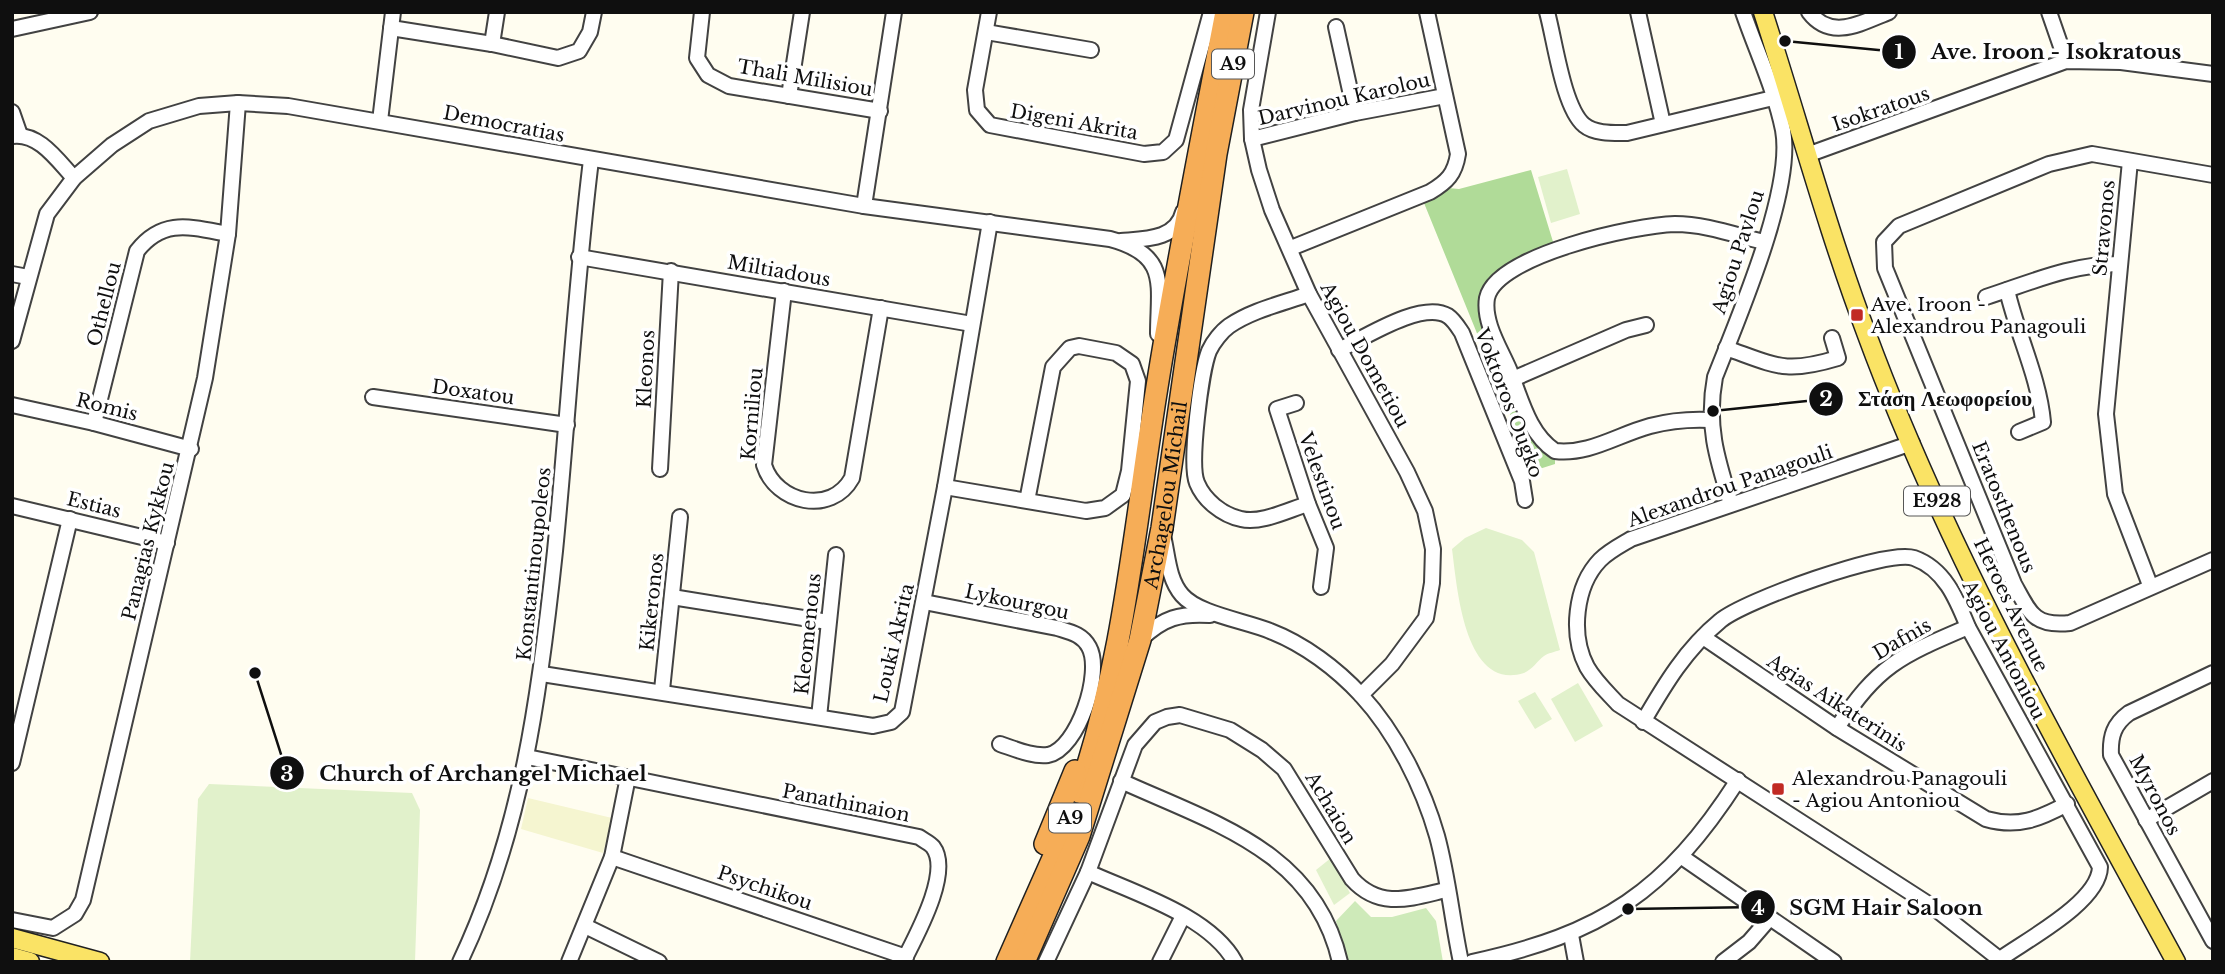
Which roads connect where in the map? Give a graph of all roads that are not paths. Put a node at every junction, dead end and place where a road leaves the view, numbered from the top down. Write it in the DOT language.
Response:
graph roads {
  1 [pos="90,12"];
  2 [pos="393,12"];
  3 [pos="497,12"];
  4 [pos="594,12"];
  5 [pos="702,12"];
  6 [pos="802,12"];
  7 [pos="894,12"];
  8 [pos="989,12"];
  9 [pos="1211,12"];
  10 [pos="1226,12"];
  11 [pos="1243,12"];
  12 [pos="1268,12"];
  13 [pos="1427,12"];
  14 [pos="1547,12"];
  15 [pos="1639,12"];
  16 [pos="1743,12"];
  17 [pos="1763,12"];
  18 [pos="1809,12"];
  19 [pos="1889,12"];
  20 [pos="2049,12"];
  21 [pos="1336,27"];
  22 [pos="391,28"];
  23 [pos="12,29"];
  24 [pos="986,32"];
  25 [pos="492,44"];
  26 [pos="1091,50"];
  27 [pos="2066,61"];
  28 [pos="2213,74"];
  29 [pos="789,96"];
  30 [pos="1445,96"];
  31 [pos="1773,98"];
  32 [pos="238,103"];
  33 [pos="880,111"];
  34 [pos="12,112"];
  35 [pos="1215,113"];
  36 [pos="1355,113"];
  37 [pos="380,121"];
  38 [pos="1663,124"];
  39 [pos="16,135"];
  40 [pos="1252,139"];
  41 [pos="1807,155"];
  42 [pos="591,160"];
  43 [pos="2130,161"];
  44 [pos="2213,175"];
  45 [pos="74,178"];
  46 [pos="1199,178"];
  47 [pos="864,206"];
  48 [pos="990,222"];
  49 [pos="228,234"];
  50 [pos="1120,241"];
  51 [pos="1764,242"];
  52 [pos="1290,248"];
  53 [pos="579,257"];
  54 [pos="2120,264"];
  55 [pos="671,271"];
  56 [pos="12,274"];
  57 [pos="28,277"];
  58 [pos="2007,290"];
  59 [pos="784,291"];
  60 [pos="1309,294"];
  61 [pos="1986,297"];
  62 [pos="881,309"];
  63 [pos="972,324"];
  64 [pos="1646,326"];
  65 [pos="1832,338"];
  66 [pos="12,341"];
  67 [pos="1726,348"];
  68 [pos="1339,350"];
  69 [pos="1513,379"];
  70 [pos="1157,387"];
  71 [pos="373,397"];
  72 [pos="1296,403"];
  73 [pos="12,405"];
  74 [pos="1710,420"];
  75 [pos="94,423"];
  76 [pos="567,425"];
  77 [pos="2019,432"];
  78 [pos="1912,443"];
  79 [pos="191,449"];
  80 [pos="660,469"];
  81 [pos="945,487"];
  82 [pos="1525,500"];
  83 [pos="1027,501"];
  84 [pos="1308,504"];
  85 [pos="1731,504"];
  86 [pos="12,506"];
  87 [pos="680,517"];
  88 [pos="70,519"];
  89 [pos="1161,528"];
  90 [pos="167,543"];
  91 [pos="836,555"];
  92 [pos="2213,560"];
  93 [pos="2150,585"];
  94 [pos="1321,587"];
  95 [pos="672,597"];
  96 [pos="924,602"];
  97 [pos="1226,616"];
  98 [pos="828,622"];
  99 [pos="1968,627"];
  100 [pos="1703,637"];
  101 [pos="1140,640"];
  102 [pos="1111,666"];
  103 [pos="542,674"];
  104 [pos="2209,675"];
  105 [pos="662,690"];
  106 [pos="2213,691"];
  107 [pos="1126,694"];
  108 [pos="1361,695"];
  109 [pos="819,717"];
  110 [pos="1643,722"];
  111 [pos="1837,728"];
  112 [pos="1000,744"];
  113 [pos="527,757"];
  114 [pos="12,763"];
  115 [pos="628,778"];
  116 [pos="1738,780"];
  117 [pos="1121,781"];
  118 [pos="2213,781"];
  119 [pos="2067,804"];
  120 [pos="2146,820"];
  121 [pos="611,857"];
  122 [pos="1682,857"];
  123 [pos="1088,872"];
  124 [pos="1446,890"];
  125 [pos="1183,916"];
  126 [pos="1769,919"];
  127 [pos="12,920"];
  128 [pos="585,926"];
  129 [pos="1571,935"];
  130 [pos="12,938"];
  131 [pos="2213,941"];
  132 [pos="12,957"];
  133 [pos="905,959"];
  134 [pos="2002,960"];
  135 [pos="30,962"];
  136 [pos="100,962"];
  137 [pos="460,962"];
  138 [pos="569,962"];
  139 [pos="659,962"];
  140 [pos="994,962"];
  141 [pos="1007,962"];
  142 [pos="1024,962"];
  143 [pos="1036,962"];
  144 [pos="1046,962"];
  145 [pos="1160,962"];
  146 [pos="1235,962"];
  147 [pos="1340,962"];
  148 [pos="1461,962"];
  149 [pos="1472,962"];
  150 [pos="1576,962"];
  151 [pos="1723,962"];
  152 [pos="1834,962"];
  153 [pos="2176,962"];
  1 -- 23 [label="street"];
  2 -- 22 [label="street"];
  3 -- 25 [label="street"];
  4 -- 25 [label="street"];
  5 -- 29 [label="street, Thali Milisiou"];
  6 -- 29 [label="street"];
  7 -- 33 [label="street"];
  8 -- 24 [label="street, Digeni Akrita"];
  9 -- 24 [label="street, Digeni Akrita"];
  10 -- 35 [label="highway, Archagelou Michail / A9"];
  11 -- 35 [label="highway, Archagelou Michail / A9"];
  12 -- 40 [label="street, Agiou Dometiou"];
  13 -- 30 [label="street"];
  14 -- 38 [label="street"];
  15 -- 38 [label="street"];
  16 -- 31 [label="street, Agiou Pavlou"];
  17 -- 41 [label="main road, Heroes Avenue / E928"];
  18 -- 19 [label="street"];
  20 -- 27 [label="street"];
  21 -- 36 [label="street"];
  22 -- 25 [label="street"];
  22 -- 37 [label="street"];
  24 -- 26 [label="street"];
  27 -- 28 [label="street, Isokratous"];
  27 -- 41 [label="street, Isokratous"];
  29 -- 33 [label="street, Thali Milisiou"];
  30 -- 36 [label="street, Darvinou Karolou"];
  30 -- 52 [label="street"];
  31 -- 38 [label="street"];
  31 -- 51 [label="street, Agiou Pavlou"];
  32 -- 37 [label="street, Democratias"];
  32 -- 45 [label="street, Democratias"];
  32 -- 49 [label="street, Panagias Kykkou"];
  33 -- 47 [label="street"];
  34 -- 39 [label="street"];
  35 -- 46 [label="highway, Archagelou Michail / A9"];
  35 -- 46 [label="highway, Archagelou Michail / A9"];
  36 -- 40 [label="street, Darvinou Karolou"];
  37 -- 42 [label="street, Democratias"];
  39 -- 45 [label="street"];
  40 -- 52 [label="street, Agiou Dometiou"];
  41 -- 78 [label="main road, Heroes Avenue / E928"];
  42 -- 47 [label="street, Democratias"];
  42 -- 53 [label="street, Konstantinoupoleos"];
  43 -- 44 [label="street, Eratosthenous"];
  43 -- 54 [label="street, Stravonos"];
  43 -- 93 [label="street, Eratosthenous"];
  45 -- 57 [label="street, Democratias"];
  46 -- 50 [label="street, Democratias"];
  46 -- 70 [label="highway, Archagelou Michail / A9"];
  46 -- 89 [label="highway, Archagelou Michail / A9"];
  47 -- 48 [label="street, Democratias"];
  48 -- 50 [label="street, Democratias"];
  48 -- 63 [label="street, Louki Akrita"];
  49 -- 75 [label="street, Othellou"];
  49 -- 79 [label="street, Panagias Kykkou"];
  50 -- 70 [label="street, Democratias"];
  51 -- 67 [label="street, Agiou Pavlou"];
  51 -- 69 [label="street"];
  52 -- 60 [label="street, Agiou Dometiou"];
  53 -- 55 [label="street, Miltiadous"];
  53 -- 76 [label="street, Konstantinoupoleos"];
  54 -- 58 [label="street"];
  54 -- 93 [label="street, Stravonos"];
  55 -- 59 [label="street, Miltiadous"];
  55 -- 80 [label="street, Kleonos"];
  56 -- 57 [label="street"];
  57 -- 66 [label="street, Democratias"];
  58 -- 61 [label="street"];
  58 -- 77 [label="street"];
  59 -- 62 [label="street, Miltiadous"];
  59 -- 62 [label="street, Korniliou"];
  60 -- 68 [label="street, Agiou Dometiou"];
  60 -- 84 [label="street"];
  62 -- 63 [label="street, Miltiadous"];
  63 -- 81 [label="street, Louki Akrita"];
  64 -- 69 [label="street"];
  65 -- 67 [label="street"];
  67 -- 74 [label="street, Agiou Pavlou"];
  68 -- 82 [label="street, Voktoros Ougko"];
  68 -- 108 [label="street, Agiou Dometiou"];
  69 -- 74 [label="street"];
  70 -- 102 [label="highway, Archagelou Michail / A9"];
  71 -- 76 [label="street, Doxatou"];
  72 -- 84 [label="street, Velestinou"];
  73 -- 75 [label="street, Romis"];
  74 -- 85 [label="street, Agiou Pavlou"];
  75 -- 79 [label="street, Romis"];
  76 -- 103 [label="street, Konstantinoupoleos"];
  78 -- 85 [label="street, Alexandrou Panagouli"];
  78 -- 153 [label="main road, Heroes Avenue / E928"];
  79 -- 90 [label="street, Panagias Kykkou"];
  81 -- 83 [label="street"];
  81 -- 96 [label="street, Louki Akrita"];
  83 -- 83 [label="street"];
  84 -- 94 [label="street, Velestinou"];
  85 -- 110 [label="street, Alexandrou Panagouli"];
  86 -- 88 [label="street, Estias"];
  87 -- 95 [label="street, Kikeronos"];
  88 -- 90 [label="street, Estias"];
  88 -- 114 [label="street"];
  89 -- 97 [label="street"];
  89 -- 101 [label="highway, Archagelou Michail / A9"];
  90 -- 127 [label="street, Panagias Kykkou"];
  91 -- 98 [label="street, Kleomenous"];
  92 -- 93 [label="street, Eratosthenous"];
  95 -- 98 [label="street"];
  95 -- 105 [label="street, Kikeronos"];
  96 -- 109 [label="street, Louki Akrita"];
  96 -- 112 [label="street, Lykourgou"];
  97 -- 101 [label="street"];
  97 -- 108 [label="street"];
  98 -- 109 [label="street, Kleomenous"];
  99 -- 100 [label="street, Agiou Antoniou"];
  99 -- 111 [label="street, Dafnis"];
  99 -- 119 [label="street, Agiou Antoniou"];
  100 -- 110 [label="street, Agiou Antoniou"];
  100 -- 111 [label="street, Agias Aikaterinis"];
  101 -- 107 [label="highway, Archagelou Michail / A9"];
  102 -- 140 [label="highway"];
  102 -- 141 [label="highway, Archagelou Michail / A9"];
  103 -- 105 [label="street, Louki Akrita"];
  103 -- 113 [label="street, Konstantinoupoleos"];
  104 -- 106 [label="street"];
  104 -- 120 [label="street, Myronos"];
  105 -- 109 [label="street, Louki Akrita"];
  107 -- 142 [label="highway, Archagelou Michail / A9"];
  107 -- 143 [label="highway"];
  108 -- 124 [label="street"];
  110 -- 116 [label="street, Alexandrou Panagouli"];
  111 -- 119 [label="street, Agias Aikaterinis"];
  113 -- 115 [label="street, Panathinaion"];
  113 -- 137 [label="street, Konstantinoupoleos"];
  115 -- 121 [label="street"];
  115 -- 133 [label="street, Panathinaion"];
  116 -- 122 [label="street"];
  116 -- 134 [label="street, Alexandrou Panagouli"];
  117 -- 123 [label="street, Achaion"];
  117 -- 124 [label="street, Achaion"];
  117 -- 147 [label="street"];
  118 -- 120 [label="street"];
  119 -- 134 [label="street, Agiou Antoniou"];
  120 -- 131 [label="street, Myronos"];
  121 -- 128 [label="street"];
  121 -- 133 [label="street, Psychikou"];
  122 -- 126 [label="street"];
  122 -- 129 [label="street"];
  123 -- 125 [label="street"];
  123 -- 144 [label="street, Achaion"];
  124 -- 148 [label="street"];
  125 -- 145 [label="street"];
  125 -- 146 [label="street"];
  126 -- 151 [label="street"];
  126 -- 152 [label="street"];
  128 -- 138 [label="street"];
  128 -- 139 [label="street"];
  129 -- 149 [label="street"];
  129 -- 150 [label="street"];
  130 -- 136 [label="main road"];
  132 -- 135 [label="main road"];
}
